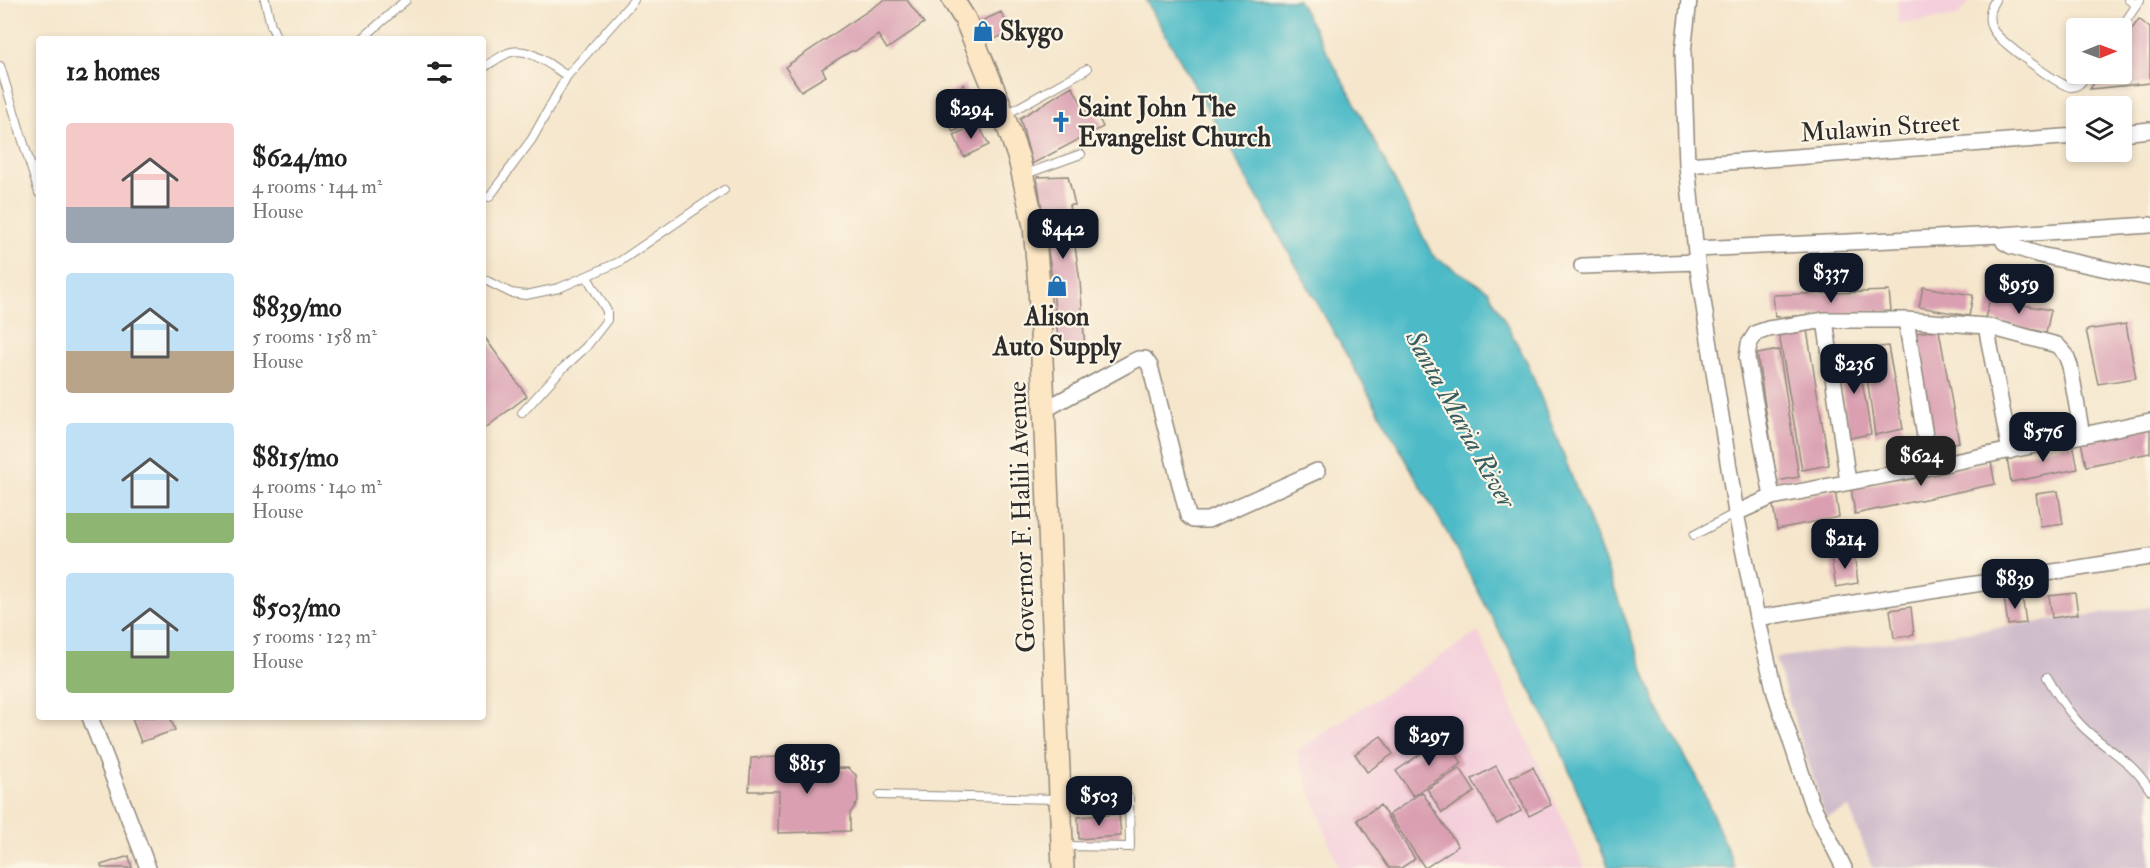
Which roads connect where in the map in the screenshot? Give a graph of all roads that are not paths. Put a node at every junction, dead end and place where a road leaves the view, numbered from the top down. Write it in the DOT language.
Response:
graph roads {
  1 [pos="265,0"];
  2 [pos="406,0"];
  3 [pos="634,0"];
  4 [pos="952,0"];
  5 [pos="1689,0"];
  6 [pos="1995,0"];
  7 [pos="2129,0"];
  8 [pos="2138,3"];
  9 [pos="2128,18"];
  10 [pos="276,36"];
  11 [pos="365,36"];
  12 [pos="0,66"];
  13 [pos="486,66"];
  14 [pos="1087,69"];
  15 [pos="567,76"];
  16 [pos="2080,84"];
  17 [pos="1004,116"];
  18 [pos="2150,130"];
  19 [pos="2132,131"];
  20 [pos="2066,137"];
  21 [pos="1081,154"];
  22 [pos="1687,165"];
  23 [pos="1023,176"];
  24 [pos="36,183"];
  25 [pos="724,190"];
  26 [pos="489,197"];
  27 [pos="2150,225"];
  28 [pos="2001,235"];
  29 [pos="1696,255"];
  30 [pos="1582,266"];
  31 [pos="587,277"];
  32 [pos="2150,278"];
  33 [pos="486,280"];
  34 [pos="1825,320"];
  35 [pos="1906,320"];
  36 [pos="1986,326"];
  37 [pos="1044,410"];
  38 [pos="522,413"];
  39 [pos="2150,421"];
  40 [pos="2082,435"];
  41 [pos="2010,451"];
  42 [pos="1930,467"];
  43 [pos="1317,471"];
  44 [pos="1848,482"];
  45 [pos="1772,497"];
  46 [pos="1736,513"];
  47 [pos="1694,535"];
  48 [pos="2150,557"];
  49 [pos="1757,618"];
  50 [pos="2047,677"];
  51 [pos="91,720"];
  52 [pos="2150,790"];
  53 [pos="880,795"];
  54 [pos="1059,799"];
  55 [pos="1061,846"];
  56 [pos="148,868"];
  57 [pos="1063,868"];
  58 [pos="1844,868"];
  1 -- 10 [label="lane"];
  2 -- 11 [label="lane"];
  3 -- 15 [label="lane"];
  4 -- 17 [label="main road, Governor F. Halili Avenue"];
  5 -- 22 [label="street"];
  6 -- 16 [label="lane"];
  7 -- 8 [label="lane"];
  8 -- 9 [label="lane"];
  12 -- 24 [label="lane"];
  13 -- 15 [label="lane"];
  14 -- 17 [label="lane"];
  15 -- 26 [label="lane"];
  17 -- 23 [label="main road, Governor F. Halili Avenue"];
  18 -- 19 [label="street"];
  20 -- 22 [label="street, Mulawin Street"];
  21 -- 23 [label="lane"];
  22 -- 29 [label="street"];
  23 -- 37 [label="main road, Governor F. Halili Avenue"];
  25 -- 31 [label="lane"];
  27 -- 28 [label="street"];
  28 -- 29 [label="street"];
  28 -- 32 [label="street"];
  29 -- 30 [label="street"];
  29 -- 46 [label="street"];
  31 -- 33 [label="lane"];
  31 -- 38 [label="lane"];
  34 -- 35 [label="street"];
  34 -- 44 [label="street"];
  34 -- 45 [label="street"];
  35 -- 36 [label="street"];
  35 -- 42 [label="street"];
  36 -- 40 [label="street"];
  36 -- 41 [label="street"];
  37 -- 43 [label="street"];
  37 -- 54 [label="main road, Governor F. Halili Avenue"];
  39 -- 40 [label="street"];
  40 -- 41 [label="street"];
  41 -- 42 [label="street"];
  42 -- 44 [label="street"];
  44 -- 45 [label="street"];
  45 -- 46 [label="street"];
  46 -- 47 [label="lane"];
  46 -- 49 [label="street"];
  48 -- 49 [label="street"];
  49 -- 58 [label="street"];
  50 -- 52 [label="lane"];
  51 -- 56 [label="street"];
  53 -- 54 [label="lane"];
  54 -- 55 [label="main road, Governor F. Halili Avenue"];
  54 -- 55 [label="lane"];
  55 -- 57 [label="main road, Governor F. Halili Avenue"];
}
